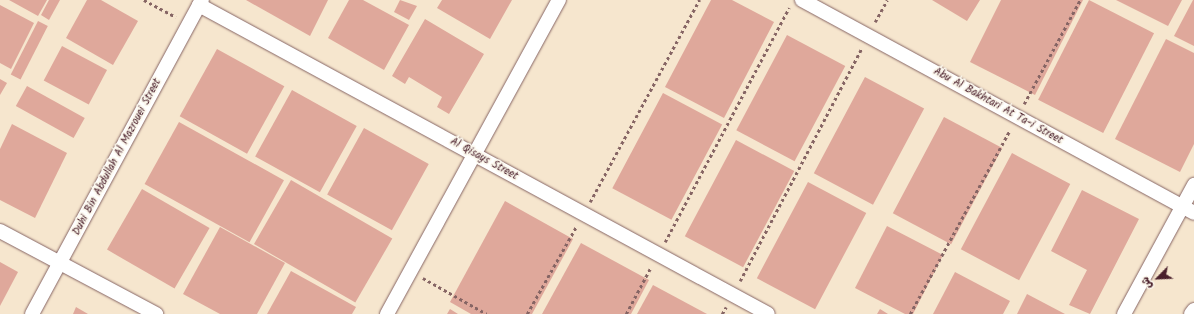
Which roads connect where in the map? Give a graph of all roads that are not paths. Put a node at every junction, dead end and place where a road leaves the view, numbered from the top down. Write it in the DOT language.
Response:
graph roads {
  1 [pos="559,0"];
  2 [pos="802,0"];
  3 [pos="200,2"];
  4 [pos="474,154"];
  5 [pos="1194,184"];
  6 [pos="1188,210"];
  7 [pos="0,231"];
  8 [pos="59,264"];
  9 [pos="1194,310"];
  10 [pos="32,314"];
  11 [pos="156,314"];
  12 [pos="387,314"];
  13 [pos="768,314"];
  14 [pos="1124,314"];
  15 [pos="1191,314"];
  1 -- 4 [label="street"];
  2 -- 6 [label="street, Abu Al Bakhtari At Ta-i Street"];
  3 -- 4 [label="street, Al Qisays Street"];
  3 -- 8 [label="street, Duhi Bin Abdullah Al Mazrouei Street"];
  4 -- 12 [label="street"];
  4 -- 13 [label="street, Al Qisays Street"];
  5 -- 6 [label="street"];
  6 -- 14 [label="street"];
  7 -- 8 [label="street"];
  8 -- 10 [label="street, Duhi Bin Abdullah Al Mazrouei Street"];
  8 -- 11 [label="street"];
  9 -- 15 [label="street"];
}
